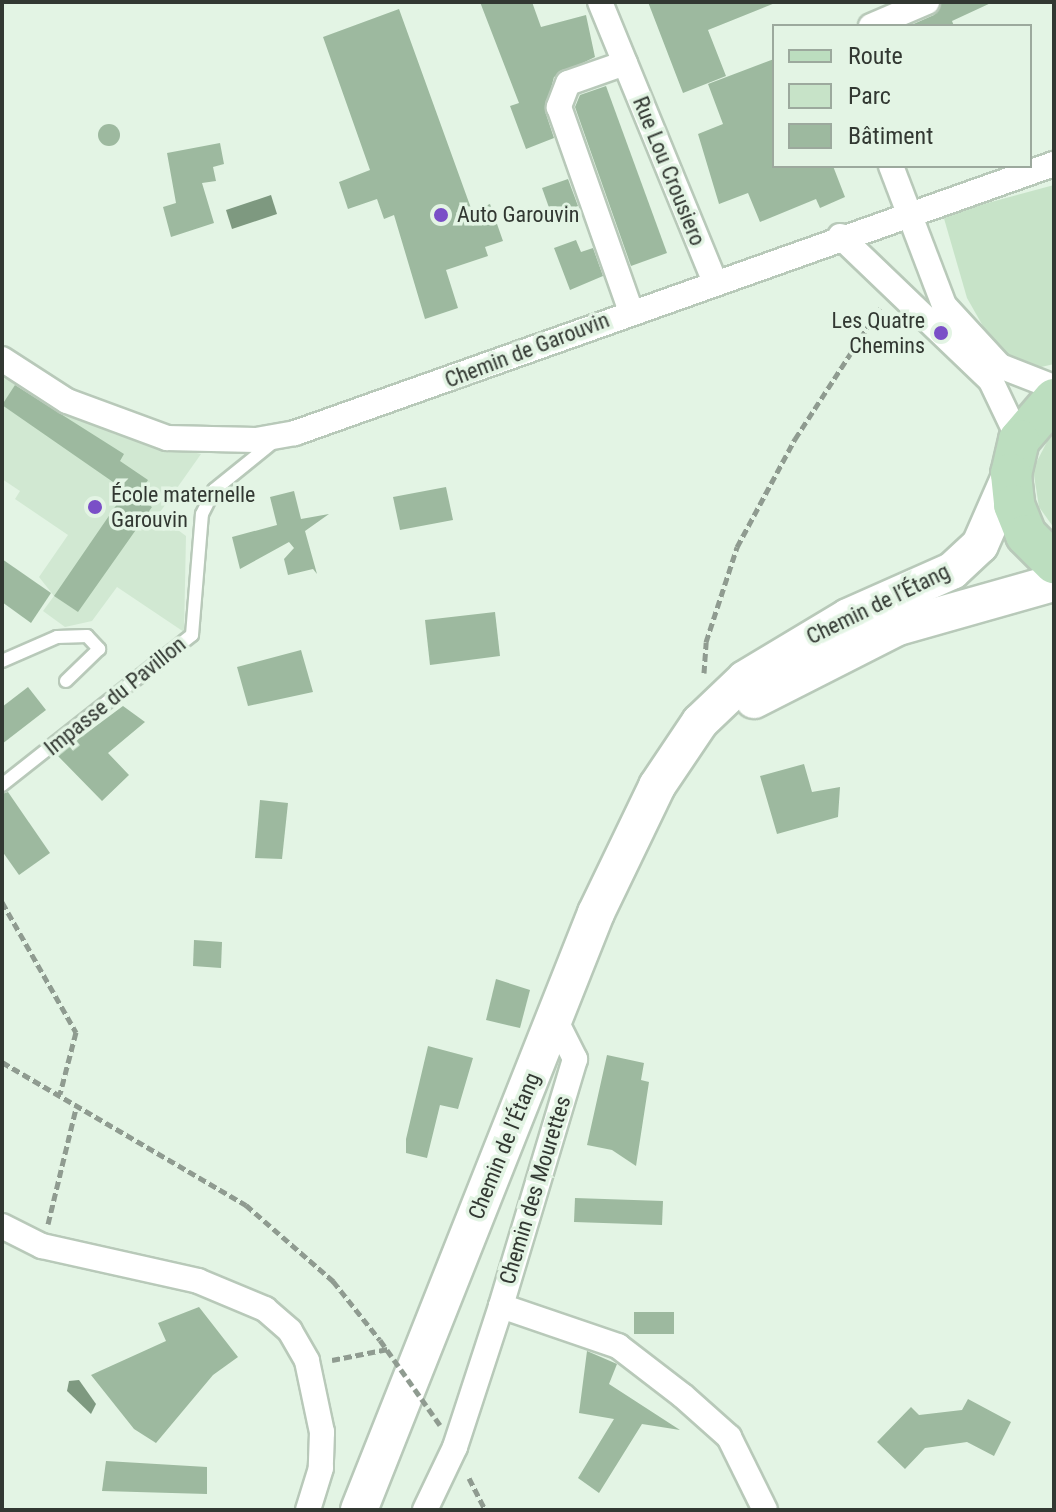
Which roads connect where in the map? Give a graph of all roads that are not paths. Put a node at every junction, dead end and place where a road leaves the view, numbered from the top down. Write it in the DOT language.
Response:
graph roads {
  1 [pos="600,2"];
  2 [pos="927,2"];
  3 [pos="876,24"];
  4 [pos="625,63"];
  5 [pos="1054,164"];
  6 [pos="892,168"];
  7 [pos="909,213"];
  8 [pos="840,236"];
  9 [pos="714,280"];
  10 [pos="631,311"];
  11 [pos="2,359"];
  12 [pos="1054,387"];
  13 [pos="1054,399"];
  14 [pos="285,435"];
  15 [pos="1015,457"];
  16 [pos="1054,563"];
  17 [pos="1054,583"];
  18 [pos="2,661"];
  19 [pos="66,681"];
  20 [pos="2,785"];
  21 [pos="657,786"];
  22 [pos="555,1019"];
  23 [pos="2,1226"];
  24 [pos="501,1306"];
  25 [pos="308,1510"];
  26 [pos="359,1510"];
  27 [pos="425,1510"];
  28 [pos="765,1510"];
  1 -- 4 [label="street, Rue Lou Crousiero"];
  2 -- 3 [label="street"];
  4 -- 9 [label="street, Rue Lou Crousiero"];
  4 -- 10 [label="street"];
  5 -- 7 [label="street, Chemin de Garouvin"];
  6 -- 7 [label="street"];
  7 -- 8 [label="street, Chemin de Garouvin"];
  7 -- 12 [label="street"];
  8 -- 9 [label="street, Chemin de Garouvin"];
  8 -- 15 [label="street"];
  9 -- 10 [label="street, Chemin de Garouvin"];
  10 -- 14 [label="street, Chemin de Garouvin"];
  11 -- 14 [label="street, Chemin de Garouvin"];
  13 -- 15 [label="main road"];
  14 -- 20 [label="lane, Impasse du Pavillon"];
  15 -- 16 [label="main road"];
  15 -- 21 [label="main road, Chemin de l’Étang"];
  17 -- 21 [label="main road, Chemin de l’Étang"];
  18 -- 19 [label="lane"];
  21 -- 22 [label="main road, Chemin de l’Étang"];
  22 -- 24 [label="street, Chemin des Mourettes"];
  22 -- 26 [label="main road, Chemin de l’Étang"];
  23 -- 25 [label="street"];
  24 -- 27 [label="street"];
  24 -- 28 [label="street, Chemin des Mourettes"];
}
